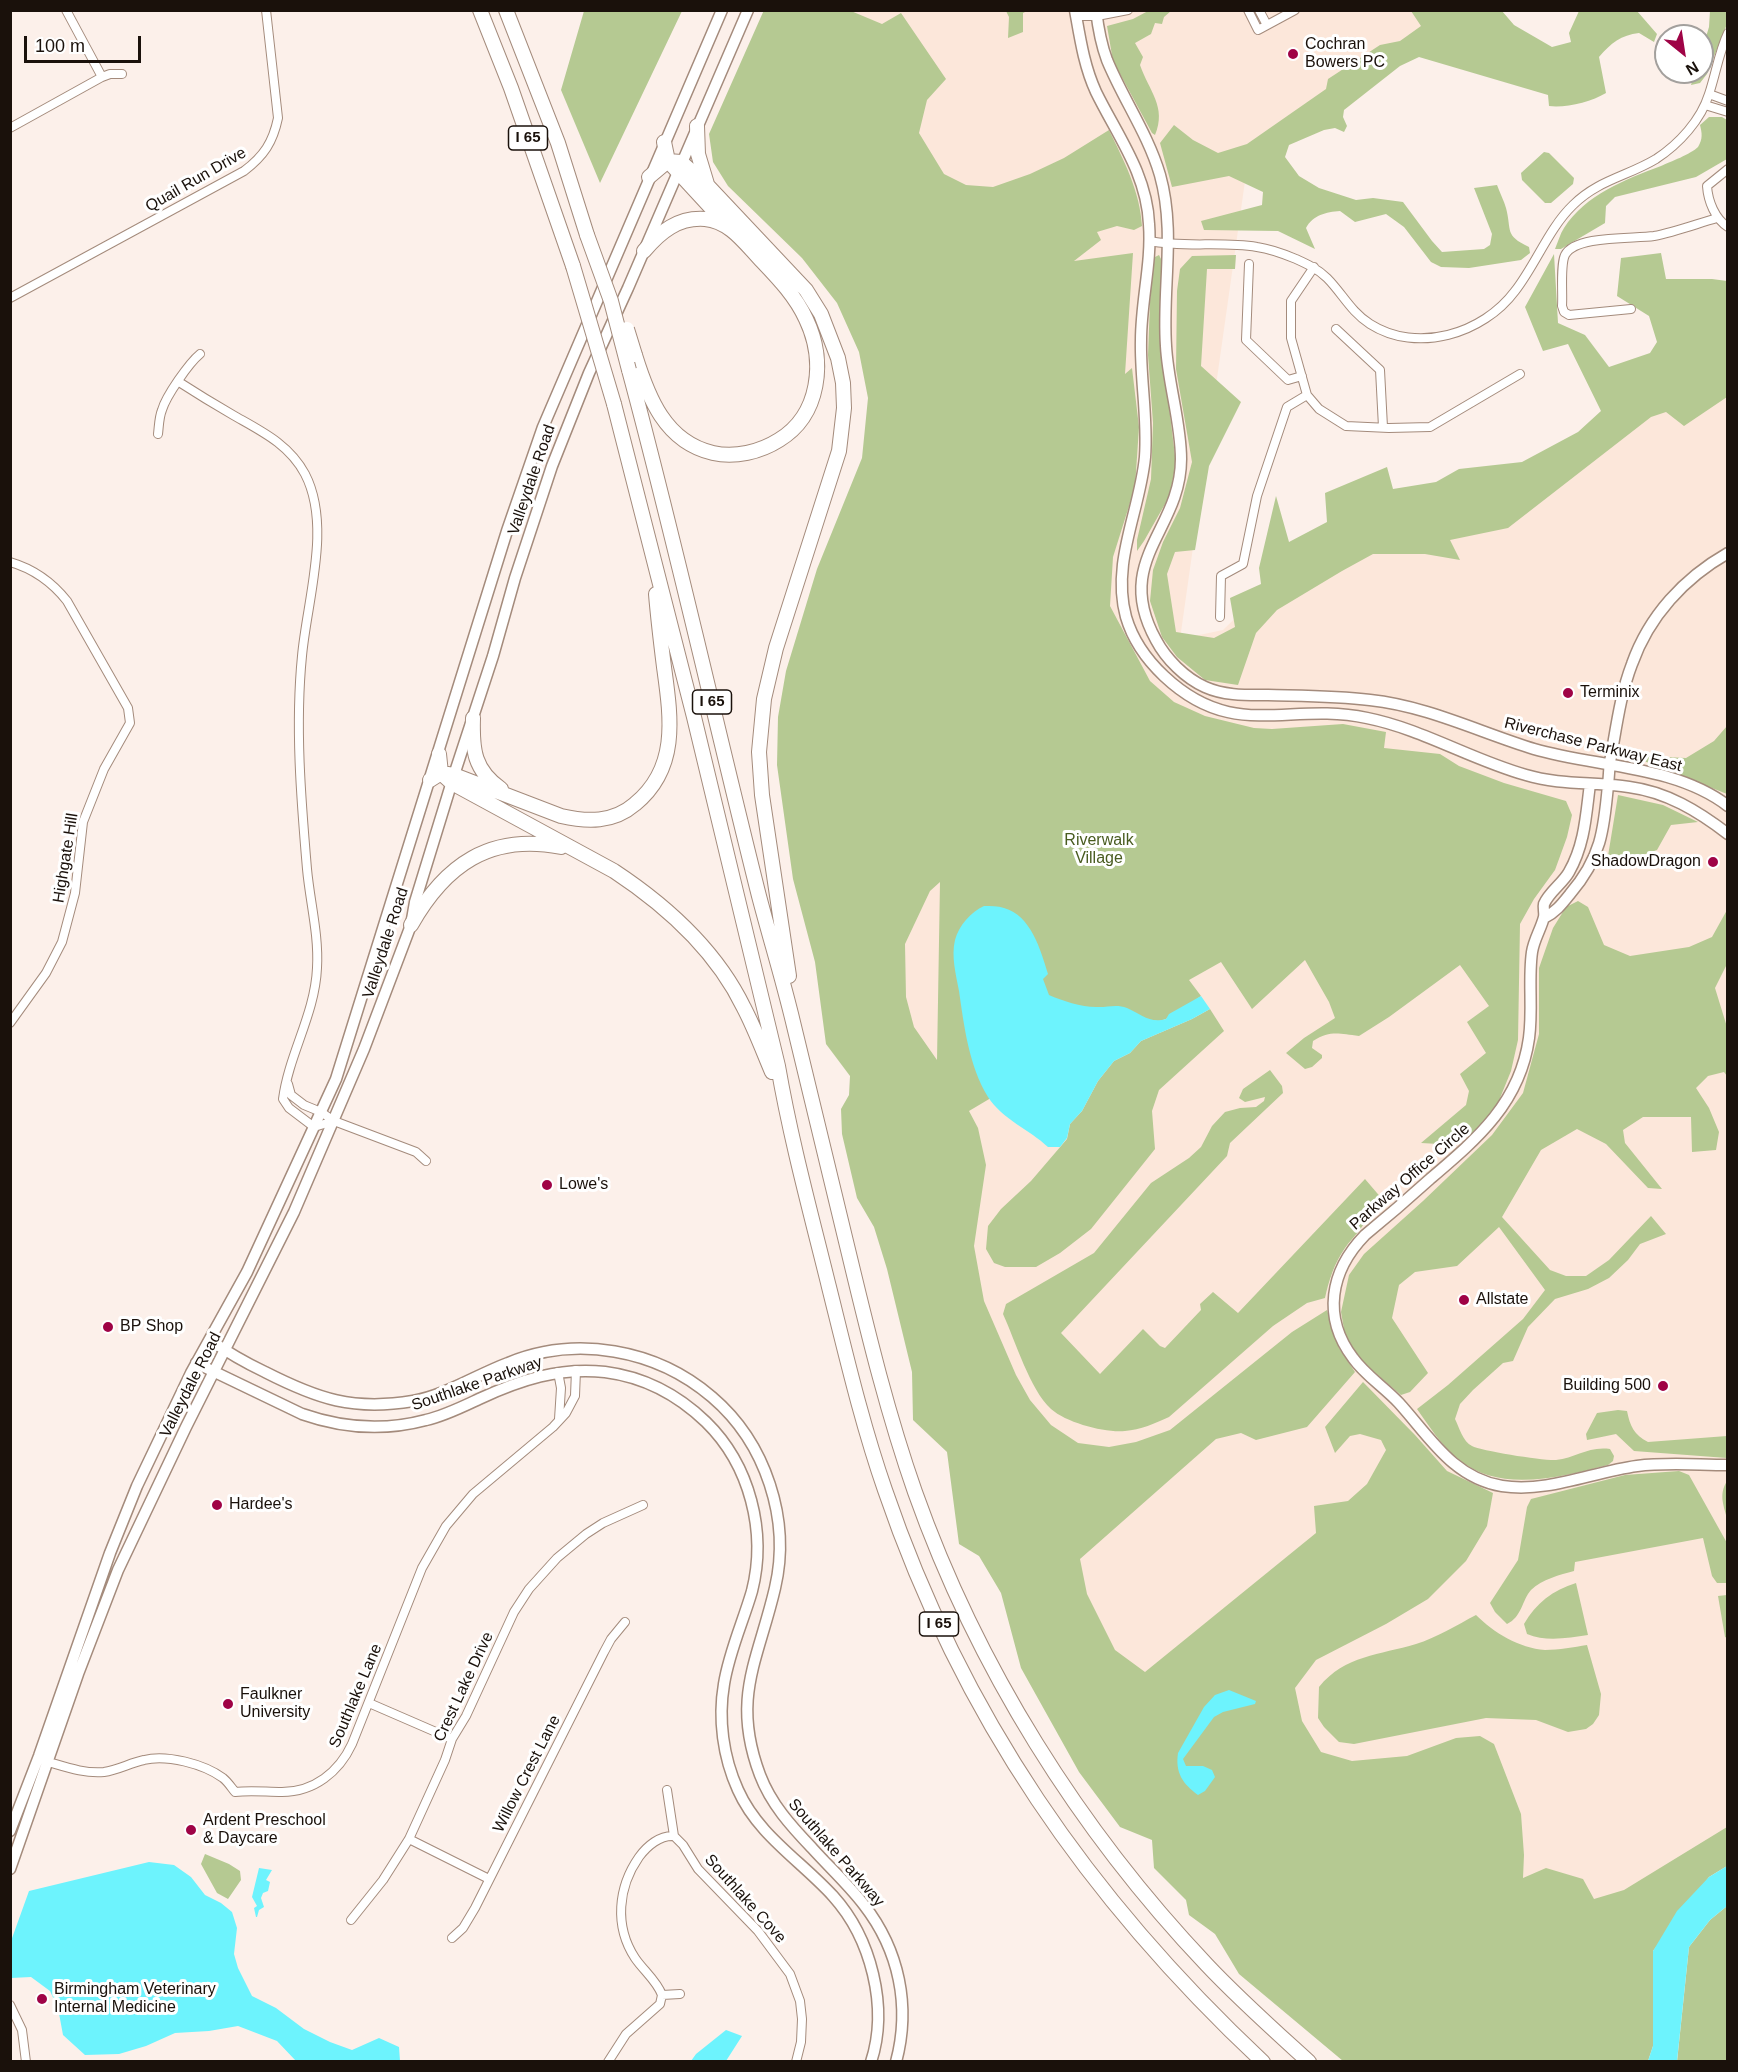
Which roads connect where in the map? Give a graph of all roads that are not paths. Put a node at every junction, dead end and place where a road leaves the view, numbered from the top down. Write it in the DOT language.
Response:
graph roads {
  1 [pos="66,10"];
  2 [pos="266,10"];
  3 [pos="480,10"];
  4 [pos="506,10"];
  5 [pos="722,10"];
  6 [pos="748,10"];
  7 [pos="1128,10"];
  8 [pos="1248,10"];
  9 [pos="1258,10"];
  10 [pos="1295,10"];
  11 [pos="1076,13"];
  12 [pos="1096,13"];
  13 [pos="1267,25"];
  14 [pos="1728,33"];
  15 [pos="122,74"];
  16 [pos="102,77"];
  17 [pos="1709,94"];
  18 [pos="1728,101"];
  19 [pos="1705,105"];
  20 [pos="1728,112"];
  21 [pos="697,126"];
  22 [pos="10,128"];
  23 [pos="664,142"];
  24 [pos="675,165"];
  25 [pos="1728,169"];
  26 [pos="649,177"];
  27 [pos="708,186"];
  28 [pos="1717,218"];
  29 [pos="729,227"];
  30 [pos="1728,227"];
  31 [pos="1149,241"];
  32 [pos="1169,245"];
  33 [pos="644,251"];
  34 [pos="1249,264"];
  35 [pos="1314,267"];
  36 [pos="10,298"];
  37 [pos="1631,309"];
  38 [pos="1336,329"];
  39 [pos="200,354"];
  40 [pos="633,365"];
  41 [pos="1520,374"];
  42 [pos="1302,376"];
  43 [pos="179,382"];
  44 [pos="1307,394"];
  45 [pos="1383,428"];
  46 [pos="158,434"];
  47 [pos="1728,553"];
  48 [pos="10,562"];
  49 [pos="656,568"];
  50 [pos="1220,617"];
  51 [pos="473,718"];
  52 [pos="439,754"];
  53 [pos="1610,764"];
  54 [pos="444,778"];
  55 [pos="1590,784"];
  56 [pos="1608,785"];
  57 [pos="507,794"];
  58 [pos="1728,806"];
  59 [pos="1728,834"];
  60 [pos="571,848"];
  61 [pos="1544,918"];
  62 [pos="411,925"];
  63 [pos="10,1023"];
  64 [pos="796,1035"];
  65 [pos="288,1083"];
  66 [pos="783,1099"];
  67 [pos="321,1112"];
  68 [pos="334,1121"];
  69 [pos="314,1127"];
  70 [pos="426,1161"];
  71 [pos="210,1340"];
  72 [pos="566,1349"];
  73 [pos="225,1351"];
  74 [pos="196,1363"];
  75 [pos="567,1371"];
  76 [pos="215,1372"];
  77 [pos="559,1420"];
  78 [pos="1728,1466"];
  79 [pos="643,1505"];
  80 [pos="625,1622"];
  81 [pos="369,1703"];
  82 [pos="452,1739"];
  83 [pos="43,1761"];
  84 [pos="668,1790"];
  85 [pos="10,1831"];
  86 [pos="674,1836"];
  87 [pos="409,1839"];
  88 [pos="10,1869"];
  89 [pos="489,1879"];
  90 [pos="351,1920"];
  91 [pos="452,1938"];
  92 [pos="680,1994"];
  93 [pos="662,1995"];
  94 [pos="10,2006"];
  95 [pos="26,2061"];
  96 [pos="608,2061"];
  97 [pos="796,2061"];
  98 [pos="871,2061"];
  99 [pos="896,2061"];
  100 [pos="1263,2061"];
  101 [pos="1309,2061"];
  1 -- 16 [label="street"];
  2 -- 36 [label="street, Quail Run Drive"];
  3 -- 49 [label="highway, I 65, bridge"];
  4 -- 40 [label="highway, I 65, bridge"];
  5 -- 23 [label="street, Valleydale Road"];
  6 -- 21 [label="street, Valleydale Road"];
  7 -- 12 [label="street"];
  8 -- 13 [label="street"];
  9 -- 13 [label="street"];
  10 -- 13 [label="street"];
  11 -- 12 [label="street"];
  11 -- 31 [label="street, Riverchase Parkway East"];
  12 -- 32 [label="street, Riverchase Parkway East"];
  14 -- 17 [label="street"];
  15 -- 16 [label="street"];
  16 -- 22 [label="street"];
  17 -- 18 [label="street"];
  17 -- 19 [label="street"];
  19 -- 20 [label="street"];
  19 -- 35 [label="street"];
  21 -- 24 [label="street, Valleydale Road"];
  21 -- 27 [label="highway"];
  23 -- 24 [label="highway"];
  23 -- 26 [label="street, Valleydale Road"];
  24 -- 26 [label="highway"];
  24 -- 27 [label="highway"];
  24 -- 29 [label="highway"];
  24 -- 33 [label="street, Valleydale Road"];
  25 -- 28 [label="street"];
  26 -- 52 [label="street, Valleydale Road"];
  27 -- 64 [label="highway"];
  28 -- 30 [label="street"];
  28 -- 37 [label="street"];
  29 -- 33 [label="highway"];
  29 -- 40 [label="highway"];
  31 -- 32 [label="street"];
  31 -- 55 [label="street, Riverchase Parkway East"];
  32 -- 35 [label="street"];
  32 -- 53 [label="street, Riverchase Parkway East"];
  33 -- 51 [label="street, Valleydale Road"];
  34 -- 42 [label="street"];
  35 -- 42 [label="street"];
  38 -- 45 [label="street"];
  39 -- 43 [label="street"];
  40 -- 64 [label="highway, I 65"];
  41 -- 45 [label="street"];
  42 -- 44 [label="street"];
  43 -- 46 [label="street"];
  43 -- 65 [label="street"];
  44 -- 45 [label="street"];
  44 -- 50 [label="street"];
  47 -- 53 [label="street, Parkway Office Circle"];
  48 -- 63 [label="street, Highgate Hill"];
  49 -- 57 [label="highway"];
  49 -- 66 [label="highway, I 65"];
  51 -- 54 [label="street, Valleydale Road"];
  51 -- 57 [label="highway"];
  52 -- 54 [label="highway"];
  53 -- 56 [label="street, Parkway Office Circle"];
  53 -- 58 [label="street, Riverchase Parkway East"];
  54 -- 57 [label="highway"];
  54 -- 60 [label="highway"];
  54 -- 62 [label="street, Valleydale Road"];
  54 -- 67 [label="street, Valleydale Road"];
  55 -- 56 [label="street, Riverchase Parkway East"];
  55 -- 61 [label="street, Parkway Office Circle"];
  56 -- 59 [label="street, Riverchase Parkway East"];
  56 -- 61 [label="street, Parkway Office Circle"];
  60 -- 62 [label="highway"];
  60 -- 66 [label="highway"];
  61 -- 78 [label="street, Parkway Office Circle"];
  62 -- 68 [label="street, Valleydale Road"];
  64 -- 101 [label="highway, I 65"];
  65 -- 67 [label="street"];
  65 -- 69 [label="street"];
  66 -- 100 [label="highway, I 65"];
  67 -- 68 [label="street"];
  67 -- 69 [label="street, Valleydale Road"];
  68 -- 69 [label="street"];
  68 -- 70 [label="street"];
  68 -- 73 [label="street, Valleydale Road"];
  69 -- 71 [label="street, Valleydale Road"];
  71 -- 73 [label="street, Southlake Parkway"];
  71 -- 74 [label="street, Valleydale Road"];
  72 -- 73 [label="street, Southlake Parkway"];
  72 -- 75 [label="street"];
  72 -- 99 [label="street, Southlake Parkway"];
  73 -- 76 [label="street, Valleydale Road"];
  74 -- 76 [label="street, Southlake Parkway"];
  74 -- 83 [label="street, Valleydale Road"];
  75 -- 76 [label="street, Southlake Parkway"];
  75 -- 77 [label="street"];
  75 -- 77 [label="street, Southlake Lane"];
  75 -- 98 [label="street, Southlake Parkway"];
  76 -- 83 [label="street, Valleydale Road"];
  77 -- 81 [label="street, Southlake Lane"];
  79 -- 82 [label="street, Crest Lake Drive"];
  80 -- 89 [label="street, Willow Crest Lane"];
  81 -- 82 [label="street"];
  81 -- 83 [label="street, Southlake Lane"];
  82 -- 87 [label="street, Crest Lake Drive"];
  83 -- 85 [label="street, Valleydale Road"];
  83 -- 88 [label="street, Valleydale Road"];
  84 -- 86 [label="street"];
  86 -- 93 [label="street"];
  86 -- 97 [label="street, Southlake Cove"];
  87 -- 89 [label="street"];
  87 -- 90 [label="street, Crest Lake Drive"];
  89 -- 91 [label="street, Willow Crest Lane"];
  92 -- 93 [label="street"];
  93 -- 96 [label="street"];
  94 -- 95 [label="street"];
}
